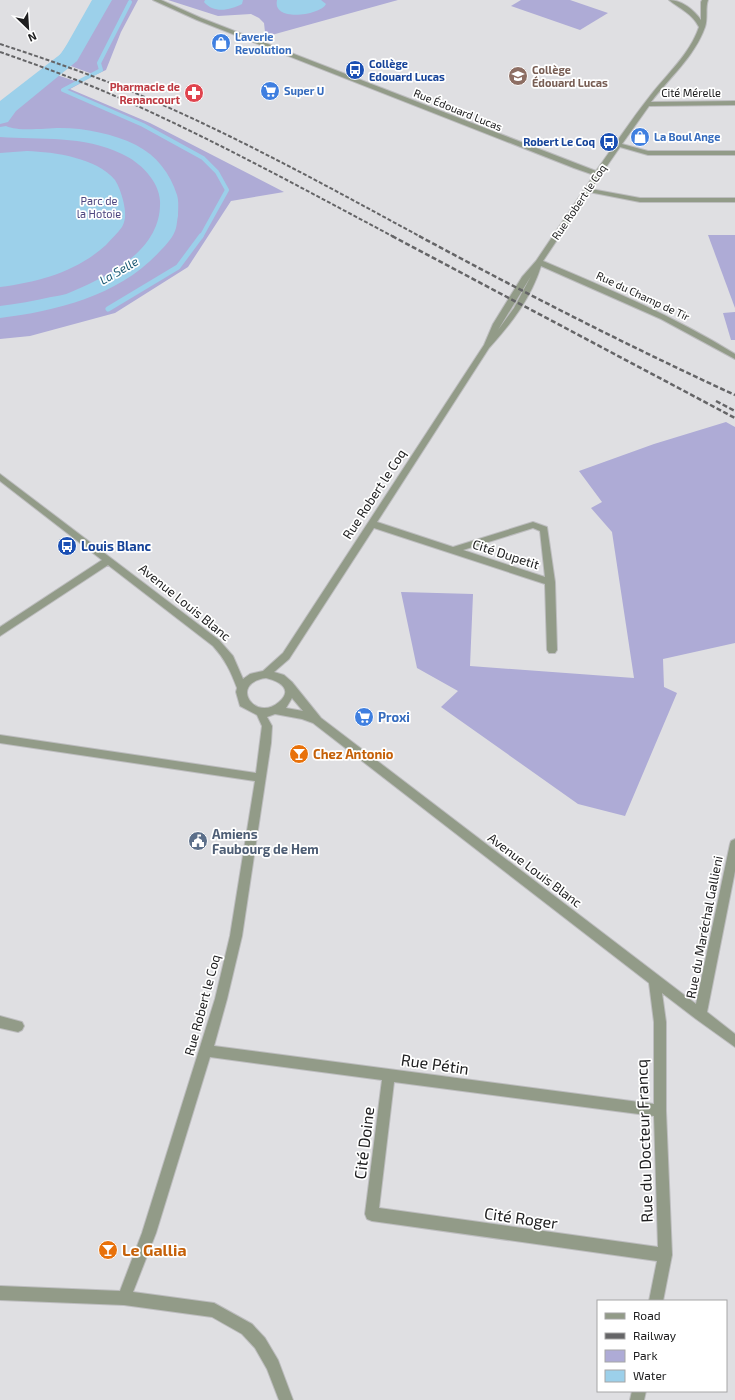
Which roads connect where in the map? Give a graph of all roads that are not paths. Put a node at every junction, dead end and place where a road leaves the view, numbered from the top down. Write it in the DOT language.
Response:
graph roads {
  1 [pos="156,0"];
  2 [pos="672,0"];
  3 [pos="705,0"];
  4 [pos="702,26"];
  5 [pos="735,103"];
  6 [pos="647,104"];
  7 [pos="618,145"];
  8 [pos="735,153"];
  9 [pos="598,174"];
  10 [pos="587,190"];
  11 [pos="735,200"];
  12 [pos="540,262"];
  13 [pos="735,357"];
  14 [pos="0,477"];
  15 [pos="372,524"];
  16 [pos="454,550"];
  17 [pos="108,560"];
  18 [pos="550,582"];
  19 [pos="0,632"];
  20 [pos="552,650"];
  21 [pos="286,656"];
  22 [pos="234,666"];
  23 [pos="266,674"];
  24 [pos="255,676"];
  25 [pos="286,683"];
  26 [pos="242,688"];
  27 [pos="276,710"];
  28 [pos="260,712"];
  29 [pos="317,721"];
  30 [pos="0,739"];
  31 [pos="260,778"];
  32 [pos="735,844"];
  33 [pos="655,980"];
  34 [pos="700,1014"];
  35 [pos="0,1022"];
  36 [pos="18,1026"];
  37 [pos="735,1041"];
  38 [pos="206,1051"];
  39 [pos="389,1075"];
  40 [pos="660,1111"];
  41 [pos="372,1214"];
  42 [pos="665,1255"];
  43 [pos="0,1294"];
  44 [pos="124,1298"];
  45 [pos="656,1300"];
  46 [pos="286,1400"];
  1 -- 9 [label="street, Rue Édouard Lucas"];
  2 -- 4 [label="street"];
  3 -- 4 [label="street, Rue Robert le Coq"];
  4 -- 6 [label="street, Rue Robert le Coq"];
  5 -- 6 [label="street, Cité Mérelle"];
  6 -- 7 [label="street, Rue Robert le Coq"];
  7 -- 8 [label="street"];
  7 -- 9 [label="street, Rue Robert le Coq"];
  9 -- 10 [label="street, Rue Robert le Coq"];
  10 -- 11 [label="street"];
  10 -- 12 [label="street, Rue Robert le Coq"];
  12 -- 13 [label="street, Rue du Champ de Tir"];
  12 -- 15 [label="street, Rue Robert le Coq"];
  14 -- 17 [label="street, Avenue Louis Blanc"];
  15 -- 16 [label="street, Cité Dupetit"];
  15 -- 21 [label="street, Rue Robert le Coq"];
  16 -- 18 [label="street, Cité Dupetit"];
  16 -- 18 [label="street, Cité Dupetit"];
  17 -- 19 [label="street"];
  17 -- 22 [label="street, Avenue Louis Blanc"];
  18 -- 20 [label="street, Cité Dupetit"];
  21 -- 23 [label="street, Rue Robert le Coq"];
  21 -- 25 [label="street, Rue Robert le Coq"];
  22 -- 24 [label="street, Avenue Louis Blanc"];
  22 -- 26 [label="street, Avenue Louis Blanc"];
  23 -- 24 [label="street"];
  23 -- 25 [label="street"];
  24 -- 26 [label="street"];
  25 -- 27 [label="street"];
  25 -- 29 [label="street, Avenue Louis Blanc"];
  26 -- 28 [label="street"];
  27 -- 28 [label="street"];
  27 -- 29 [label="street, Avenue Louis Blanc"];
  28 -- 31 [label="street, Rue Robert le Coq"];
  29 -- 33 [label="street, Avenue Louis Blanc"];
  30 -- 31 [label="street"];
  31 -- 38 [label="street, Rue Robert le Coq"];
  32 -- 34 [label="street, Rue du Maréchal Gallieni"];
  33 -- 34 [label="street, Avenue Louis Blanc"];
  33 -- 40 [label="street, Rue du Docteur Francq"];
  34 -- 37 [label="street, Avenue Louis Blanc"];
  35 -- 36 [label="street"];
  38 -- 39 [label="street, Rue Pétin"];
  38 -- 44 [label="street, Rue Robert le Coq"];
  39 -- 40 [label="street, Rue Pétin"];
  39 -- 41 [label="street, Cité Doine"];
  40 -- 42 [label="street, Rue du Docteur Francq"];
  41 -- 42 [label="street, Cité Roger"];
  42 -- 45 [label="street, Rue du Docteur Francq"];
  43 -- 44 [label="street"];
  44 -- 46 [label="street"];
}
